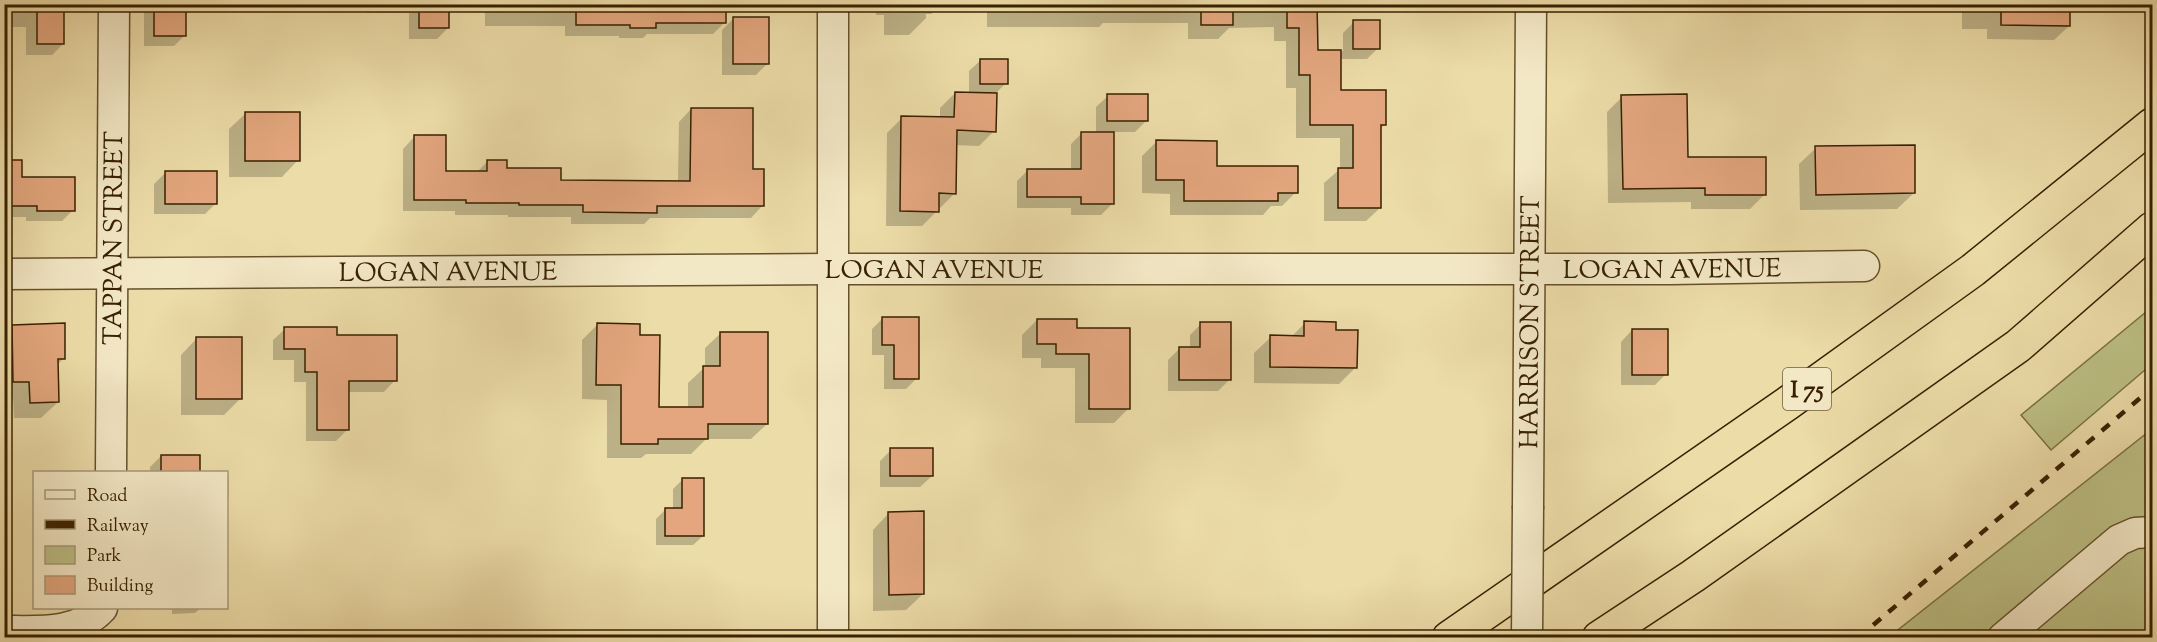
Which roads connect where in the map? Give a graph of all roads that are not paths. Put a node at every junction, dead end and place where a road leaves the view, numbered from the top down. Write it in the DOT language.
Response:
graph roads {
  1 [pos="114,4"];
  2 [pos="833,4"];
  3 [pos="1531,4"];
  4 [pos="2152,124"];
  5 [pos="2152,229"];
  6 [pos="1864,266"];
  7 [pos="832,269"];
  8 [pos="1529,269"];
  9 [pos="4,273"];
  10 [pos="112,273"];
  11 [pos="111,471"];
  12 [pos="2152,532"];
  13 [pos="101,609"];
  14 [pos="4,631"];
  15 [pos="833,638"];
  16 [pos="1449,638"];
  17 [pos="1527,638"];
  18 [pos="1599,638"];
  19 [pos="2003,638"];
  1 -- 10 [label="street, TAPPAN STREET"];
  2 -- 7 [label="street"];
  3 -- 8 [label="street, HARRISON STREET"];
  4 -- 16 [label="highway, I 75"];
  5 -- 18 [label="highway"];
  6 -- 8 [label="street, LOGAN AVENUE"];
  7 -- 8 [label="street, LOGAN AVENUE"];
  7 -- 10 [label="street, LOGAN AVENUE"];
  7 -- 15 [label="street"];
  8 -- 17 [label="street, HARRISON STREET, bridge"];
  9 -- 10 [label="street, LOGAN AVENUE"];
  10 -- 11 [label="street, TAPPAN STREET"];
  12 -- 19 [label="street"];
  13 -- 14 [label="street"];
}
